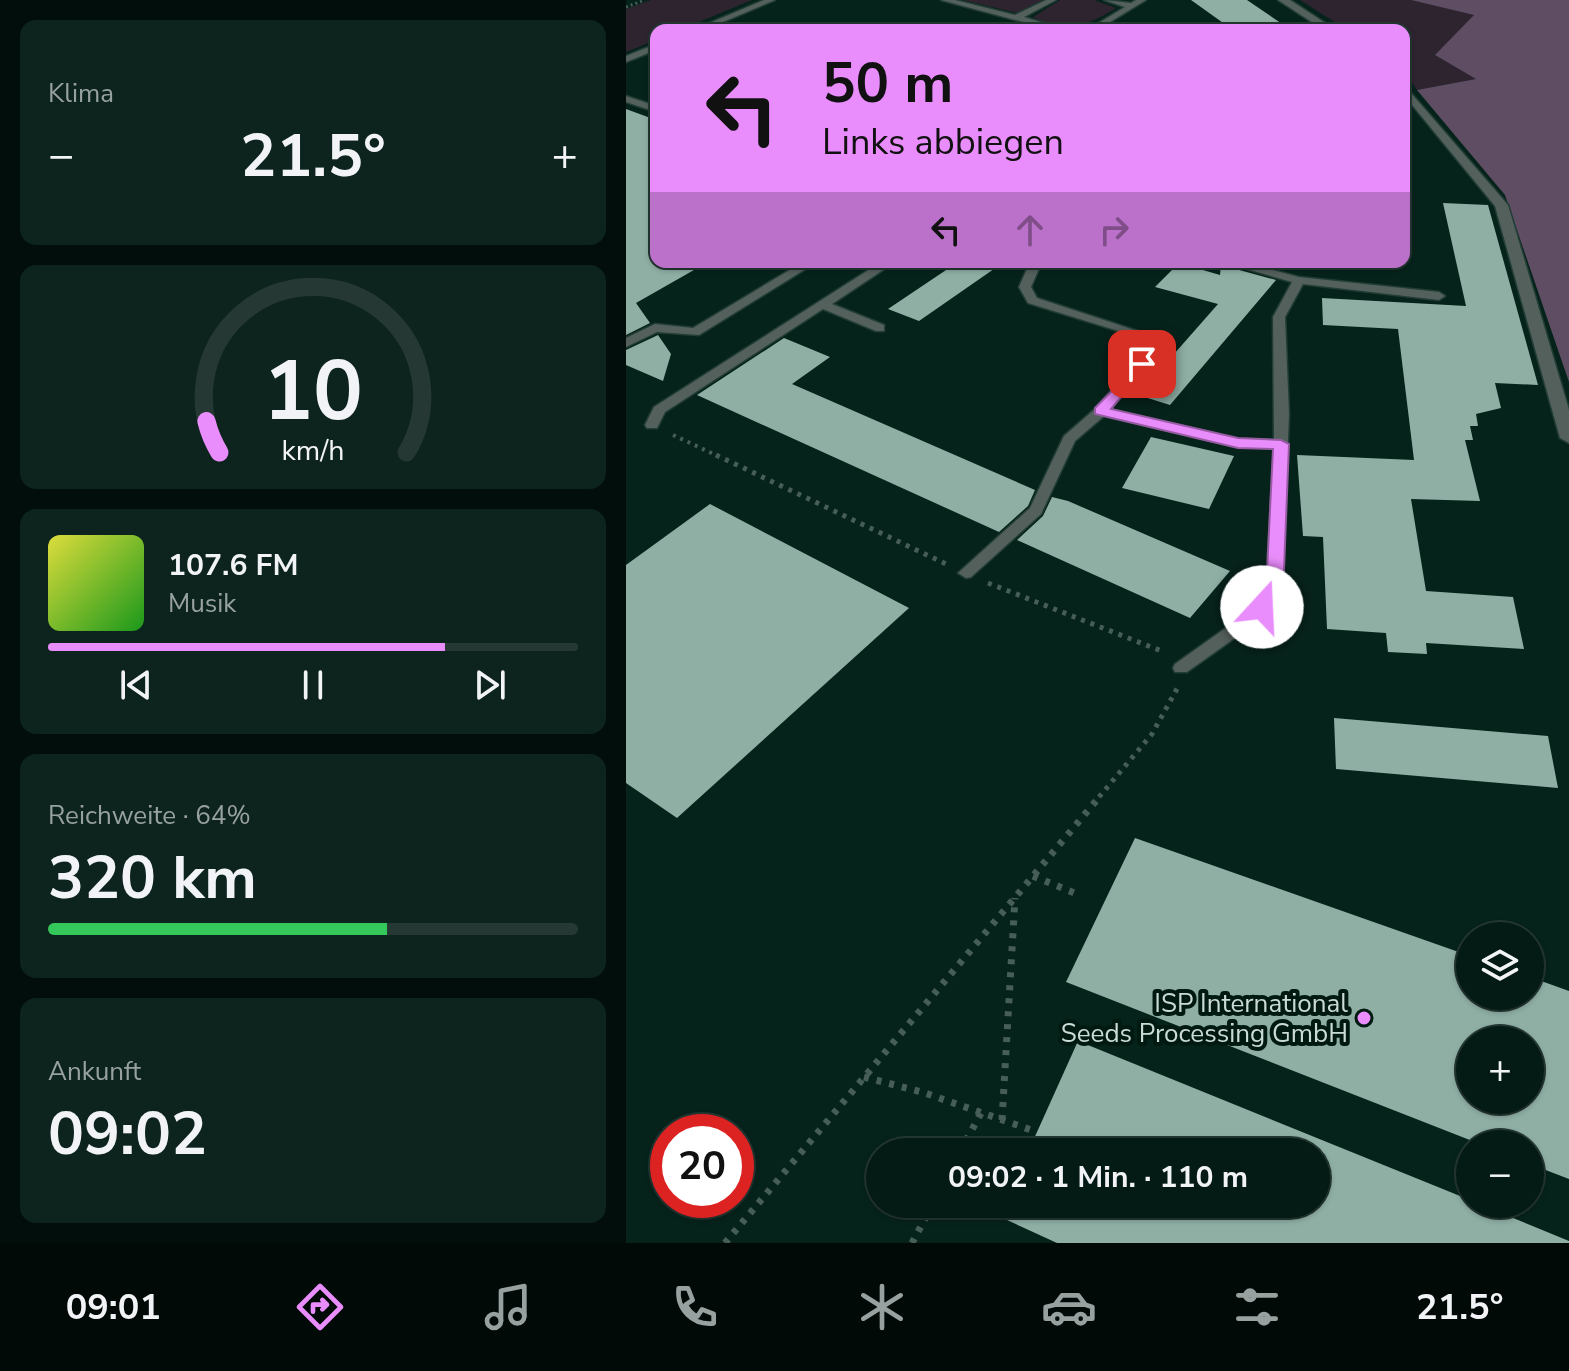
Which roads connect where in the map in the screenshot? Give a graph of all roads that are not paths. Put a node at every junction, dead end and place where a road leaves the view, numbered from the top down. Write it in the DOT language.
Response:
graph roads {
  1 [pos="771,0"];
  2 [pos="945,0"];
  3 [pos="1052,0"];
  4 [pos="1108,0"];
  5 [pos="1142,0"];
  6 [pos="1283,0"];
  7 [pos="1132,6"];
  8 [pos="1016,18"];
  9 [pos="712,24"];
  10 [pos="1040,24"];
  11 [pos="1101,24"];
  12 [pos="1321,24"];
  13 [pos="650,49"];
  14 [pos="626,59"];
  15 [pos="1410,95"];
  16 [pos="626,99"];
  17 [pos="650,107"];
  18 [pos="801,268"];
  19 [pos="880,268"];
  20 [pos="1033,268"];
  21 [pos="1252,268"];
  22 [pos="1299,280"];
  23 [pos="1439,296"];
  24 [pos="823,305"];
  25 [pos="880,328"];
  26 [pos="626,343"];
  27 [pos="1101,411"];
  28 [pos="652,425"];
  29 [pos="1569,438"];
  30 [pos="1281,444"];
  31 [pos="966,573"];
  32 [pos="1181,668"];
  1 -- 9 [label="lane"];
  2 -- 8 [label="lane"];
  3 -- 8 [label="lane"];
  4 -- 7 [label="lane"];
  5 -- 7 [label="lane"];
  6 -- 12 [label="street"];
  7 -- 11 [label="lane"];
  8 -- 10 [label="lane"];
  13 -- 14 [label="lane"];
  15 -- 29 [label="street"];
  16 -- 17 [label="lane"];
  18 -- 26 [label="lane"];
  19 -- 24 [label="lane"];
  20 -- 27 [label="lane"];
  21 -- 22 [label="lane"];
  22 -- 23 [label="lane"];
  22 -- 30 [label="lane"];
  24 -- 25 [label="lane"];
  24 -- 28 [label="lane"];
  27 -- 30 [label="lane"];
  27 -- 31 [label="lane"];
  30 -- 32 [label="lane"];
}
